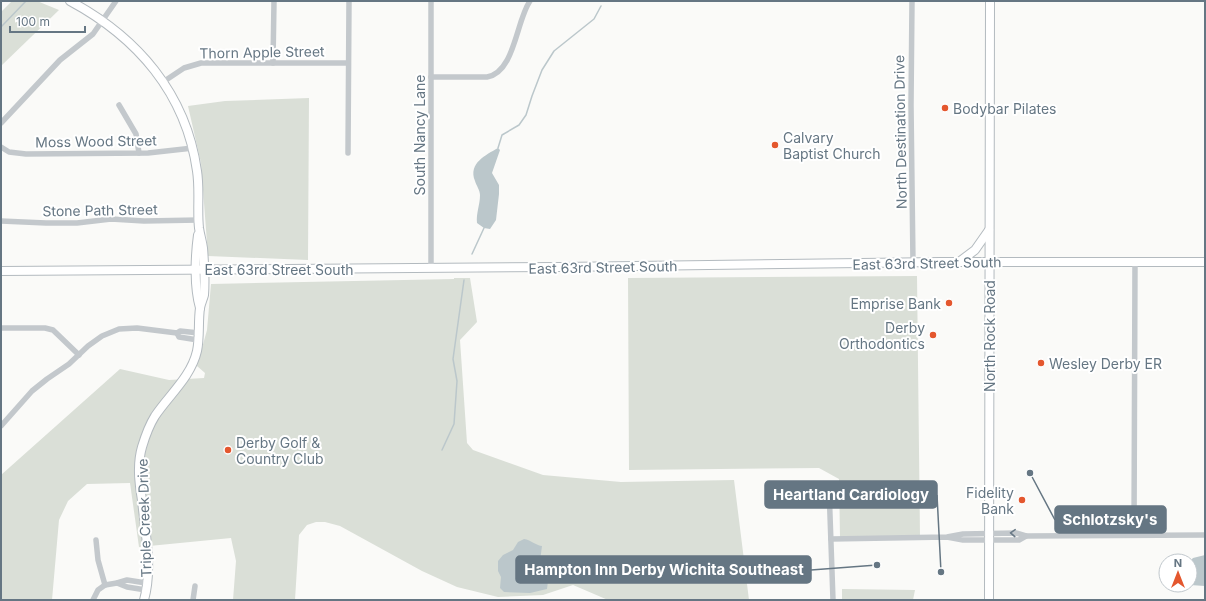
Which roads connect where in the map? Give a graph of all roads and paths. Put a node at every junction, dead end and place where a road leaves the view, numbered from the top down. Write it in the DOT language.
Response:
graph roads {
  1 [pos="70,1"];
  2 [pos="116,1"];
  3 [pos="274,1"];
  4 [pos="349,1"];
  5 [pos="430,1"];
  6 [pos="530,1"];
  7 [pos="912,1"];
  8 [pos="990,1"];
  9 [pos="103,21"];
  10 [pos="273,63"];
  11 [pos="345,63"];
  12 [pos="431,77"];
  13 [pos="163,82"];
  14 [pos="119,106"];
  15 [pos="1,123"];
  16 [pos="1,147"];
  17 [pos="193,148"];
  18 [pos="139,153"];
  19 [pos="348,153"];
  20 [pos="1,221"];
  21 [pos="199,224"];
  22 [pos="989,230"];
  23 [pos="960,262"];
  24 [pos="989,262"];
  25 [pos="1135,262"];
  26 [pos="1205,262"];
  27 [pos="914,263"];
  28 [pos="431,268"];
  29 [pos="200,270"];
  30 [pos="1,271"];
  31 [pos="1,328"];
  32 [pos="198,336"];
  33 [pos="79,355"];
  34 [pos="1,426"];
  35 [pos="829,487"];
  36 [pos="1134,535"];
  37 [pos="1205,535"];
  38 [pos="989,537"];
  39 [pos="831,539"];
  40 [pos="96,540"];
  41 [pos="105,585"];
  42 [pos="146,586"];
  43 [pos="195,586"];
  44 [pos="93,600"];
  45 [pos="144,600"];
  46 [pos="193,600"];
  47 [pos="833,600"];
  48 [pos="989,600"];
  1 -- 9 [label="main road, Triple Creek Drive"];
  2 -- 9 [label="street"];
  3 -- 10 [label="street"];
  4 -- 11 [label="street"];
  5 -- 12 [label="street, South Nancy Lane"];
  6 -- 12 [label="street"];
  7 -- 27 [label="street, North Destination Drive"];
  8 -- 22 [label="main road, North Rock Road"];
  9 -- 13 [label="main road, Triple Creek Drive"];
  9 -- 15 [label="street"];
  10 -- 11 [label="street, Thorn Apple Street"];
  10 -- 13 [label="street, Thorn Apple Street"];
  11 -- 19 [label="street"];
  12 -- 28 [label="street, South Nancy Lane"];
  13 -- 17 [label="main road, Triple Creek Drive"];
  14 -- 18 [label="street"];
  16 -- 18 [label="street, Moss Wood Street"];
  17 -- 18 [label="street, Moss Wood Street"];
  17 -- 21 [label="main road, Triple Creek Drive"];
  20 -- 21 [label="street, Stone Path Street"];
  21 -- 29 [label="main road, Triple Creek Drive"];
  22 -- 23 [label="main road"];
  22 -- 24 [label="main road, North Rock Road"];
  23 -- 24 [label="main road, East 63rd Street South"];
  23 -- 27 [label="main road, East 63rd Street South"];
  24 -- 25 [label="main road, East 63rd Street South"];
  24 -- 38 [label="main road, North Rock Road"];
  25 -- 26 [label="main road, East 63rd Street South"];
  25 -- 36 [label="street"];
  27 -- 28 [label="main road, East 63rd Street South"];
  28 -- 29 [label="main road, East 63rd Street South"];
  29 -- 30 [label="main road, East 63rd Street South"];
  29 -- 32 [label="main road, Triple Creek Drive"];
  31 -- 33 [label="street"];
  32 -- 33 [label="street"];
  32 -- 42 [label="main road, Triple Creek Drive"];
  33 -- 34 [label="street"];
  35 -- 39 [label="street"];
  36 -- 37 [label="street"];
  36 -- 38 [label="street"];
  38 -- 39 [label="street"];
  38 -- 48 [label="main road, North Rock Road"];
  39 -- 47 [label="street"];
  40 -- 41 [label="street"];
  41 -- 42 [label="street"];
  41 -- 44 [label="street"];
  42 -- 45 [label="main road, Triple Creek Drive"];
  43 -- 46 [label="street"];
}
